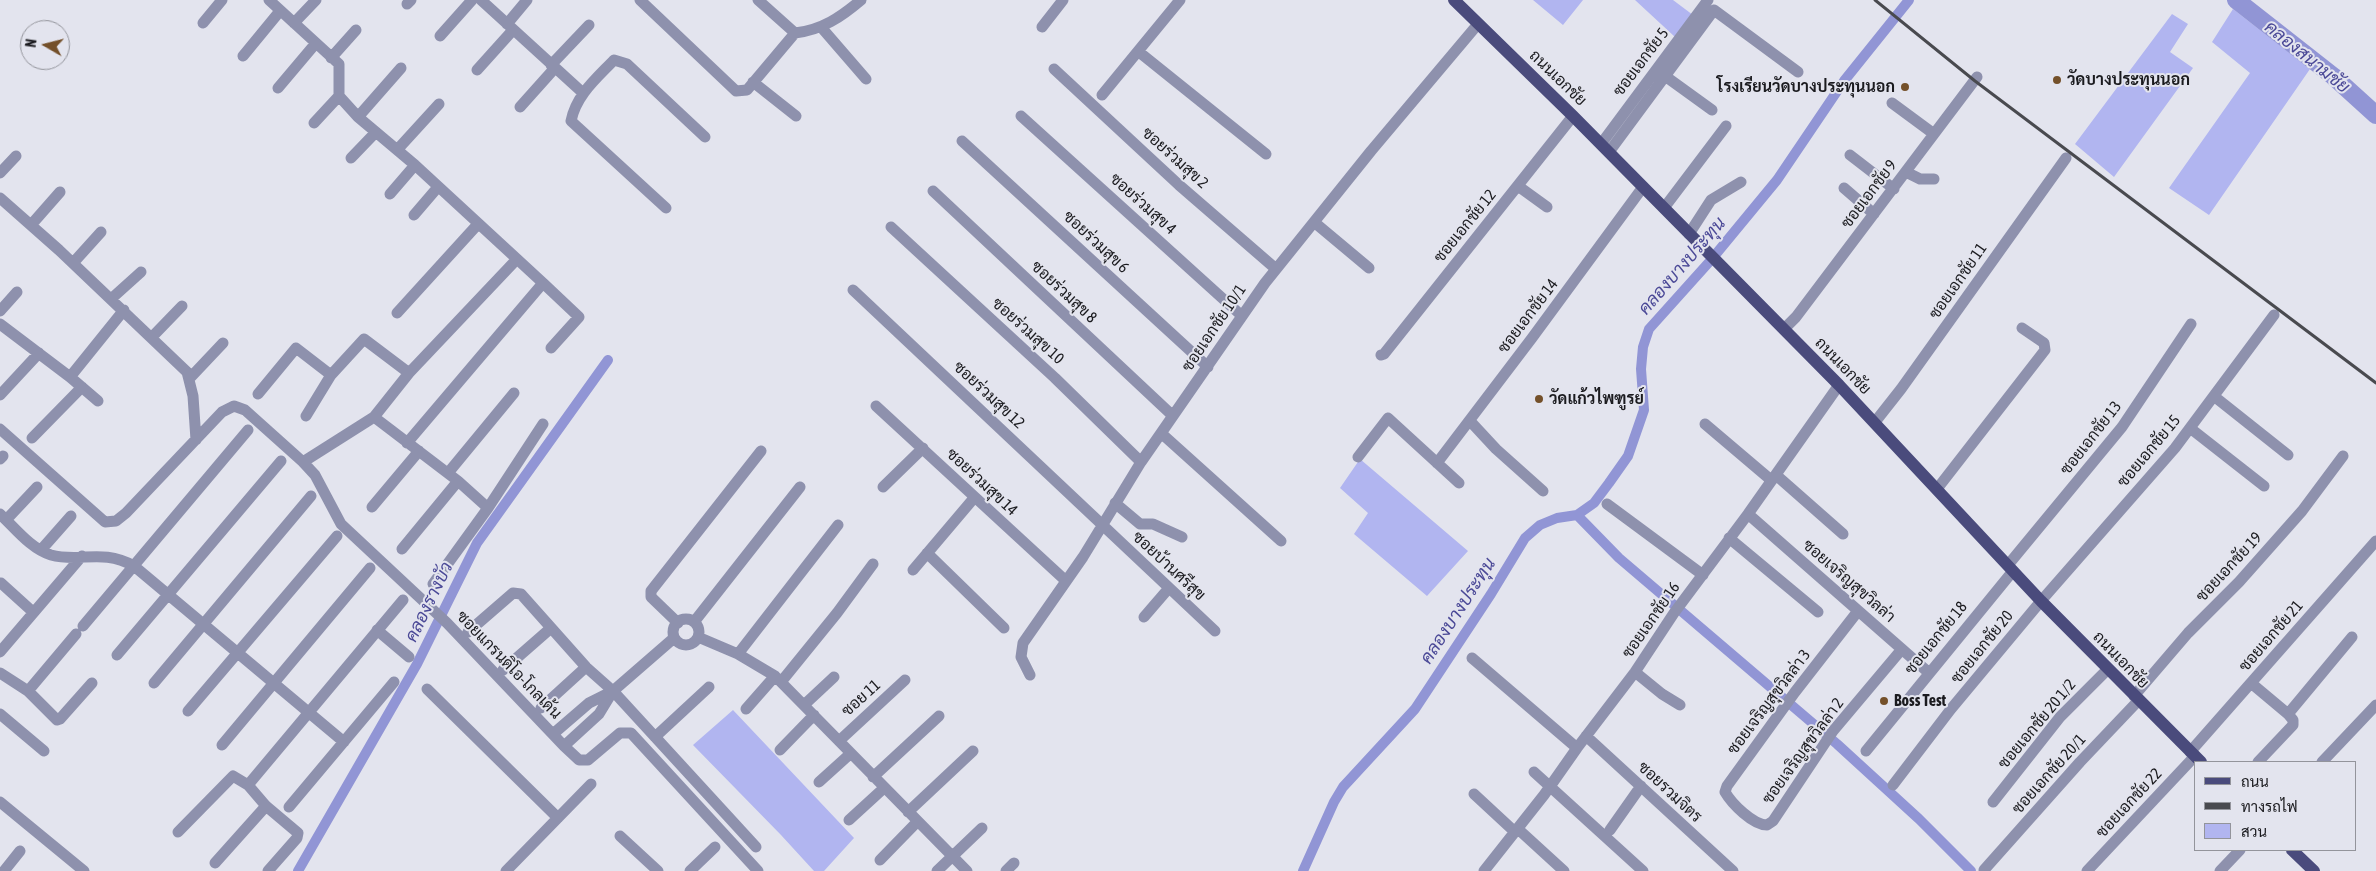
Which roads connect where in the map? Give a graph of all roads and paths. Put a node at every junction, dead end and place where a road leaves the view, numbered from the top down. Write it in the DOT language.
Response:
graph roads {
  1 [pos="222,0"];
  2 [pos="269,0"];
  3 [pos="316,0"];
  4 [pos="472,0"];
  5 [pos="481,0"];
  6 [pos="527,0"];
  7 [pos="640,0"];
  8 [pos="758,0"];
  9 [pos="1063,0"];
  10 [pos="1180,0"];
  11 [pos="1454,0"];
  12 [pos="854,2"];
  13 [pos="1711,5"];
  14 [pos="280,11"];
  15 [pos="203,23"];
  16 [pos="294,23"];
  17 [pos="1478,24"];
  18 [pos="589,26"];
  19 [pos="1042,26"];
  20 [pos="510,27"];
  21 [pos="821,27"];
  22 [pos="356,30"];
  23 [pos="795,33"];
  24 [pos="440,36"];
  25 [pos="316,43"];
  26 [pos="1139,52"];
  27 [pos="243,56"];
  28 [pos="331,58"];
  29 [pos="552,67"];
  30 [pos="401,68"];
  31 [pos="1054,69"];
  32 [pos="477,70"];
  33 [pos="1798,72"];
  34 [pos="1665,76"];
  35 [pos="1977,77"];
  36 [pos="866,78"];
  37 [pos="753,82"];
  38 [pos="278,88"];
  39 [pos="583,93"];
  40 [pos="1102,94"];
  41 [pos="340,96"];
  42 [pos="1892,103"];
  43 [pos="439,104"];
  44 [pos="520,107"];
  45 [pos="1712,110"];
  46 [pos="796,116"];
  47 [pos="1021,116"];
  48 [pos="1573,116"];
  49 [pos="358,117"];
  50 [pos="314,124"];
  51 [pos="1726,126"];
  52 [pos="376,132"];
  53 [pos="1934,134"];
  54 [pos="705,137"];
  55 [pos="962,141"];
  56 [pos="1605,148"];
  57 [pos="397,150"];
  58 [pos="1266,154"];
  59 [pos="1850,155"];
  60 [pos="16,156"];
  61 [pos="351,158"];
  62 [pos="2066,158"];
  63 [pos="415,165"];
  64 [pos="1906,172"];
  65 [pos="0,173"];
  66 [pos="1934,179"];
  67 [pos="1741,182"];
  68 [pos="1518,186"];
  69 [pos="438,187"];
  70 [pos="1643,187"];
  71 [pos="1844,188"];
  72 [pos="1894,189"];
  73 [pos="933,191"];
  74 [pos="60,192"];
  75 [pos="390,194"];
  76 [pos="0,198"];
  77 [pos="1547,207"];
  78 [pos="666,208"];
  79 [pos="1664,208"];
  80 [pos="1874,214"];
  81 [pos="414,215"];
  82 [pos="1314,222"];
  83 [pos="478,224"];
  84 [pos="31,225"];
  85 [pos="891,227"];
  86 [pos="101,232"];
  87 [pos="1689,234"];
  88 [pos="517,259"];
  89 [pos="73,263"];
  90 [pos="1369,268"];
  91 [pos="1276,269"];
  92 [pos="141,272"];
  93 [pos="543,283"];
  94 [pos="854,290"];
  95 [pos="17,292"];
  96 [pos="111,299"];
  97 [pos="182,306"];
  98 [pos="124,310"];
  99 [pos="0,311"];
  100 [pos="398,313"];
  101 [pos="2274,315"];
  102 [pos="1242,316"];
  103 [pos="0,324"];
  104 [pos="2191,324"];
  105 [pos="2022,328"];
  106 [pos="1784,329"];
  107 [pos="152,337"];
  108 [pos="223,343"];
  109 [pos="551,348"];
  110 [pos="39,353"];
  111 [pos="1381,354"];
  112 [pos="1208,367"];
  113 [pos="409,373"];
  114 [pos="331,375"];
  115 [pos="70,377"];
  116 [pos="189,379"];
  117 [pos="1839,385"];
  118 [pos="82,386"];
  119 [pos="514,393"];
  120 [pos="258,394"];
  121 [pos="0,395"];
  122 [pos="2215,397"];
  123 [pos="98,401"];
  124 [pos="876,406"];
  125 [pos="306,416"];
  126 [pos="374,416"];
  127 [pos="1173,416"];
  128 [pos="1470,420"];
  129 [pos="1875,422"];
  130 [pos="544,424"];
  131 [pos="1705,424"];
  132 [pos="2190,428"];
  133 [pos="0,429"];
  134 [pos="248,430"];
  135 [pos="1162,433"];
  136 [pos="32,438"];
  137 [pos="196,440"];
  138 [pos="407,443"];
  139 [pos="923,448"];
  140 [pos="419,451"];
  141 [pos="761,451"];
  142 [pos="2288,456"];
  143 [pos="2343,456"];
  144 [pos="1358,457"];
  145 [pos="281,461"];
  146 [pos="303,462"];
  147 [pos="1141,462"];
  148 [pos="1437,463"];
  149 [pos="448,473"];
  150 [pos="1773,477"];
  151 [pos="458,481"];
  152 [pos="1459,483"];
  153 [pos="2264,486"];
  154 [pos="37,487"];
  155 [pos="800,487"];
  156 [pos="883,487"];
  157 [pos="1937,489"];
  158 [pos="1542,490"];
  159 [pos="311,496"];
  160 [pos="974,498"];
  161 [pos="1115,503"];
  162 [pos="1608,504"];
  163 [pos="372,507"];
  164 [pos="488,508"];
  165 [pos="1748,514"];
  166 [pos="71,516"];
  167 [pos="3,517"];
  168 [pos="838,525"];
  169 [pos="1101,525"];
  170 [pos="1843,534"];
  171 [pos="337,536"];
  172 [pos="1182,537"];
  173 [pos="1729,538"];
  174 [pos="2376,541"];
  175 [pos="1281,542"];
  176 [pos="402,549"];
  177 [pos="41,550"];
  178 [pos="927,553"];
  179 [pos="82,556"];
  180 [pos="873,564"];
  181 [pos="134,566"];
  182 [pos="370,568"];
  183 [pos="2010,568"];
  184 [pos="913,570"];
  185 [pos="1703,575"];
  186 [pos="1066,581"];
  187 [pos="1,583"];
  188 [pos="433,584"];
  189 [pos="1169,588"];
  190 [pos="169,595"];
  191 [pos="403,600"];
  192 [pos="2041,601"];
  193 [pos="1858,611"];
  194 [pos="33,612"];
  195 [pos="1818,612"];
  196 [pos="1144,617"];
  197 [pos="694,622"];
  198 [pos="678,623"];
  199 [pos="204,624"];
  200 [pos="551,628"];
  201 [pos="1004,628"];
  202 [pos="377,630"];
  203 [pos="1215,631"];
  204 [pos="468,632"];
  205 [pos="2352,637"];
  206 [pos="674,638"];
  207 [pos="698,638"];
  208 [pos="1,647"];
  209 [pos="1902,649"];
  210 [pos="239,654"];
  211 [pos="738,654"];
  212 [pos="117,655"];
  213 [pos="409,657"];
  214 [pos="1472,658"];
  215 [pos="586,667"];
  216 [pos="503,670"];
  217 [pos="2107,670"];
  218 [pos="1634,672"];
  219 [pos="1928,672"];
  220 [pos="0,673"];
  221 [pos="1030,675"];
  222 [pos="834,677"];
  223 [pos="778,679"];
  224 [pos="906,680"];
  225 [pos="394,682"];
  226 [pos="92,683"];
  227 [pos="154,683"];
  228 [pos="274,683"];
  229 [pos="2251,683"];
  230 [pos="709,687"];
  231 [pos="427,689"];
  232 [pos="613,691"];
  233 [pos="28,692"];
  234 [pos="2136,699"];
  235 [pos="2376,704"];
  236 [pos="804,705"];
  237 [pos="1680,705"];
  238 [pos="541,708"];
  239 [pos="746,709"];
  240 [pos="188,711"];
  241 [pos="310,712"];
  242 [pos="0,714"];
  243 [pos="2288,714"];
  244 [pos="814,715"];
  245 [pos="939,716"];
  246 [pos="553,734"];
  247 [pos="1586,736"];
  248 [pos="655,737"];
  249 [pos="839,741"];
  250 [pos="344,742"];
  251 [pos="222,745"];
  252 [pos="564,746"];
  253 [pos="1577,748"];
  254 [pos="780,750"];
  255 [pos="973,750"];
  256 [pos="44,751"];
  257 [pos="1866,751"];
  258 [pos="850,754"];
  259 [pos="2195,757"];
  260 [pos="2259,761"];
  261 [pos="2323,761"];
  262 [pos="1534,772"];
  263 [pos="873,777"];
  264 [pos="819,782"];
  265 [pos="592,784"];
  266 [pos="248,785"];
  267 [pos="1893,785"];
  268 [pos="1640,786"];
  269 [pos="1550,787"];
  270 [pos="884,788"];
  271 [pos="1474,794"];
  272 [pos="0,802"];
  273 [pos="1993,802"];
  274 [pos="266,806"];
  275 [pos="289,808"];
  276 [pos="908,812"];
  277 [pos="1744,812"];
  278 [pos="558,818"];
  279 [pos="849,820"];
  280 [pos="916,822"];
  281 [pos="982,828"];
  282 [pos="1516,830"];
  283 [pos="1610,830"];
  284 [pos="178,832"];
  285 [pos="620,836"];
  286 [pos="715,847"];
  287 [pos="756,847"];
  288 [pos="20,851"];
  289 [pos="2239,851"];
  290 [pos="2293,851"];
  291 [pos="952,857"];
  292 [pos="880,860"];
  293 [pos="215,863"];
  294 [pos="1014,863"];
  295 [pos="1984,870"];
  296 [pos="4,871"];
  297 [pos="84,871"];
  298 [pos="268,871"];
  299 [pos="506,871"];
  300 [pos="658,871"];
  301 [pos="690,871"];
  302 [pos="758,871"];
  303 [pos="937,871"];
  304 [pos="967,871"];
  305 [pos="1006,871"];
  306 [pos="1484,871"];
  307 [pos="1564,871"];
  308 [pos="1643,871"];
  309 [pos="1733,871"];
  310 [pos="2087,871"];
  311 [pos="2220,871"];
  312 [pos="2314,871"];
  1 -- 15 [label="street"];
  2 -- 14 [label="street"];
  3 -- 16 [label="street"];
  4 -- 24 [label="street"];
  5 -- 20 [label="street"];
  6 -- 20 [label="street"];
  7 -- 37 [label="street"];
  8 -- 23 [label="street"];
  9 -- 19 [label="street"];
  10 -- 26 [label="street"];
  11 -- 17 [label="main road, ถนนเอกชัย"];
  12 -- 21 [label="street"];
  13 -- 33 [label="street"];
  13 -- 34 [label="street"];
  13 -- 56 [label="street, ซอยเอกชัย 5"];
  14 -- 16 [label="street"];
  14 -- 27 [label="street"];
  16 -- 25 [label="street"];
  17 -- 48 [label="main road, ถนนเอกชัย"];
  17 -- 82 [label="street, ซอยเอกชัย 10/1"];
  18 -- 29 [label="street"];
  20 -- 29 [label="street"];
  20 -- 32 [label="street"];
  21 -- 23 [label="street"];
  21 -- 36 [label="street"];
  22 -- 28 [label="street"];
  23 -- 37 [label="street"];
  25 -- 28 [label="street"];
  25 -- 38 [label="street"];
  26 -- 40 [label="street"];
  26 -- 58 [label="street"];
  28 -- 41 [label="street"];
  29 -- 39 [label="street"];
  29 -- 44 [label="street"];
  30 -- 49 [label="street"];
  31 -- 91 [label="street, ซอยร่วมสุข 2"];
  34 -- 45 [label="street"];
  34 -- 56 [label="street"];
  35 -- 53 [label="street, ซอยเอกชัย 9"];
  37 -- 46 [label="street"];
  39 -- 54 [label="street"];
  39 -- 78 [label="street"];
  41 -- 49 [label="street"];
  41 -- 50 [label="street"];
  42 -- 53 [label="street"];
  43 -- 57 [label="street"];
  47 -- 102 [label="street, ซอยร่วมสุข 4"];
  48 -- 56 [label="main road, ถนนเอกชัย"];
  48 -- 68 [label="street, ซอยเอกชัย 12"];
  49 -- 52 [label="street"];
  51 -- 79 [label="street"];
  52 -- 57 [label="street"];
  52 -- 61 [label="street"];
  53 -- 64 [label="street, ซอยเอกชัย 9"];
  55 -- 112 [label="street, ซอยร่วมสุข 6"];
  56 -- 70 [label="main road, ถนนเอกชัย"];
  57 -- 63 [label="street"];
  59 -- 72 [label="street"];
  60 -- 65 [label="street"];
  62 -- 129 [label="street, ซอยเอกชัย 11"];
  63 -- 69 [label="street"];
  63 -- 75 [label="street"];
  64 -- 66 [label="street"];
  64 -- 72 [label="street, ซอยเอกชัย 9"];
  67 -- 87 [label="street"];
  68 -- 77 [label="street"];
  68 -- 111 [label="street, ซอยเอกชัย 12"];
  69 -- 81 [label="street"];
  69 -- 83 [label="street"];
  70 -- 79 [label="main road, ถนนเอกชัย"];
  70 -- 128 [label="street, ซอยเอกชัย 14"];
  71 -- 80 [label="street"];
  72 -- 80 [label="street, ซอยเอกชัย 9"];
  73 -- 127 [label="street, ซอยร่วมสุข 8"];
  74 -- 84 [label="street"];
  76 -- 84 [label="street"];
  79 -- 87 [label="main road, ถนนเอกชัย"];
  80 -- 106 [label="street, ซอยเอกชัย 9"];
  82 -- 90 [label="street"];
  82 -- 91 [label="street, ซอยเอกชัย 10/1"];
  83 -- 88 [label="street"];
  83 -- 100 [label="street"];
  84 -- 89 [label="street"];
  85 -- 147 [label="street, ซอยร่วมสุข 10"];
  86 -- 89 [label="street"];
  87 -- 106 [label="main road, ถนนเอกชัย"];
  88 -- 93 [label="street"];
  88 -- 113 [label="street"];
  89 -- 96 [label="street"];
  91 -- 102 [label="street, ซอยเอกชัย 10/1"];
  92 -- 96 [label="street"];
  93 -- 109 [label="street"];
  93 -- 138 [label="street"];
  94 -- 169 [label="street, ซอยร่วมสุข 12"];
  95 -- 99 [label="street"];
  96 -- 98 [label="street"];
  97 -- 107 [label="street"];
  98 -- 107 [label="street"];
  98 -- 115 [label="street"];
  101 -- 122 [label="street, ซอยเอกชัย 15"];
  102 -- 112 [label="street, ซอยเอกชัย 10/1"];
  103 -- 110 [label="street"];
  104 -- 183 [label="street, ซอยเอกชัย 13"];
  105 -- 157 [label="street"];
  106 -- 117 [label="main road, ถนนเอกชัย"];
  107 -- 116 [label="street"];
  108 -- 116 [label="street"];
  110 -- 115 [label="street"];
  110 -- 121 [label="street"];
  112 -- 127 [label="street, ซอยเอกชัย 10/1"];
  113 -- 114 [label="street"];
  113 -- 126 [label="street"];
  114 -- 120 [label="street"];
  114 -- 125 [label="street"];
  115 -- 118 [label="street"];
  116 -- 137 [label="street"];
  117 -- 129 [label="main road, ถนนเอกชัย"];
  117 -- 150 [label="street, ซอยเอกชัย 16"];
  118 -- 123 [label="street"];
  118 -- 136 [label="street"];
  119 -- 149 [label="street"];
  122 -- 132 [label="street, ซอยเอกชัย 15"];
  122 -- 142 [label="street"];
  124 -- 139 [label="street, ซอยร่วมสุข 14"];
  126 -- 138 [label="street"];
  126 -- 146 [label="street"];
  127 -- 135 [label="street, ซอยเอกชัย 10/1"];
  128 -- 148 [label="street, ซอยเอกชัย 14"];
  128 -- 158 [label="street"];
  129 -- 157 [label="main road, ถนนเอกชัย"];
  130 -- 164 [label="street"];
  131 -- 150 [label="street"];
  132 -- 153 [label="street"];
  132 -- 192 [label="street, ซอยเอกชัย 15"];
  133 -- 137 [label="street, ซอยแกรนดิโอ-โกลเด้น"];
  134 -- 181 [label="street"];
  135 -- 147 [label="street, ซอยเอกชัย 10/1"];
  135 -- 175 [label="street"];
  137 -- 146 [label="street, ซอยแกรนดิโอ-โกลเด้น"];
  138 -- 140 [label="street"];
  139 -- 156 [label="street"];
  139 -- 160 [label="street, ซอยร่วมสุข 14"];
  140 -- 149 [label="street"];
  140 -- 163 [label="street"];
  141 -- 198 [label="street"];
  143 -- 234 [label="street, ซอยเอกชัย 19"];
  144 -- 148 [label="street"];
  145 -- 190 [label="street"];
  146 -- 246 [label="street, ซอยแกรนดิโอ-โกลเด้น"];
  147 -- 161 [label="street, ซอยเอกชัย 10/1"];
  148 -- 152 [label="street"];
  149 -- 151 [label="street"];
  150 -- 165 [label="street, ซอยเอกชัย 16"];
  150 -- 170 [label="street"];
  151 -- 164 [label="street"];
  151 -- 176 [label="street"];
  154 -- 167 [label="street"];
  155 -- 197 [label="street"];
  157 -- 183 [label="main road, ถนนเอกชัย"];
  159 -- 199 [label="street"];
  160 -- 178 [label="street"];
  160 -- 186 [label="street, ซอยร่วมสุข 14"];
  161 -- 169 [label="street, ซอยเอกชัย 10/1"];
  161 -- 172 [label="street"];
  162 -- 185 [label="street"];
  164 -- 188 [label="street"];
  165 -- 173 [label="street, ซอยเอกชัย 16"];
  165 -- 193 [label="street, ซอยเจริญสุขวิลล่า"];
  166 -- 177 [label="street"];
  167 -- 177 [label="street"];
  168 -- 211 [label="street"];
  169 -- 186 [label="street, ซอยเอกชัย 10/1"];
  169 -- 189 [label="street, ซอยบ้านศรีสุข"];
  171 -- 210 [label="street"];
  173 -- 185 [label="street, ซอยเอกชัย 16"];
  173 -- 195 [label="street"];
  174 -- 229 [label="street, ซอยเอกชัย 21"];
  177 -- 179 [label="street"];
  178 -- 184 [label="street"];
  178 -- 201 [label="street"];
  179 -- 181 [label="street"];
  179 -- 194 [label="street"];
  180 -- 223 [label="street"];
  181 -- 190 [label="street"];
  181 -- 233 [label="street"];
  182 -- 228 [label="street"];
  183 -- 192 [label="main road, ถนนเอกชัย"];
  183 -- 219 [label="street, ซอยเอกชัย 18"];
  185 -- 218 [label="street, ซอยเอกชัย 16"];
  186 -- 221 [label="street, ซอยเอกชัย 10/1"];
  187 -- 194 [label="street"];
  189 -- 196 [label="street"];
  189 -- 203 [label="street, ซอยบ้านศรีสุข"];
  190 -- 199 [label="street"];
  190 -- 212 [label="street"];
  191 -- 202 [label="street"];
  192 -- 217 [label="main road, ถนนเอกชัย"];
  192 -- 267 [label="street, ซอยเอกชัย 20"];
  193 -- 209 [label="street, ซอยเจริญสุขวิลล่า"];
  193 -- 277 [label="street, ซอยเจริญสุขวิลล่า 3"];
  194 -- 208 [label="street"];
  197 -- 198 [label="street"];
  197 -- 207 [label="street"];
  198 -- 206 [label="street"];
  199 -- 210 [label="street"];
  199 -- 227 [label="street"];
  200 -- 204 [label="street"];
  200 -- 215 [label="street"];
  200 -- 216 [label="street"];
  202 -- 213 [label="street"];
  202 -- 241 [label="street"];
  205 -- 243 [label="street"];
  206 -- 207 [label="street"];
  206 -- 232 [label="street"];
  207 -- 211 [label="street"];
  209 -- 219 [label="street, ซอยเจริญสุขวิลล่า"];
  209 -- 277 [label="street, ซอยเจริญสุขวิลล่า 2"];
  210 -- 228 [label="street"];
  210 -- 240 [label="street"];
  211 -- 223 [label="street"];
  214 -- 253 [label="street"];
  215 -- 232 [label="street"];
  215 -- 238 [label="street"];
  217 -- 234 [label="main road, ถนนเอกชัย"];
  217 -- 273 [label="street, ซอยเอกชัย 20 1/2"];
  218 -- 237 [label="street"];
  218 -- 247 [label="street, ซอยเอกชัย 16"];
  219 -- 257 [label="street, ซอยเอกชัย 18"];
  220 -- 233 [label="street"];
  222 -- 236 [label="street"];
  223 -- 236 [label="street"];
  223 -- 239 [label="street"];
  224 -- 249 [label="street, ซอย 11"];
  225 -- 250 [label="street"];
  226 -- 233 [label="street"];
  228 -- 241 [label="street"];
  228 -- 251 [label="street"];
  229 -- 243 [label="street"];
  229 -- 259 [label="street, ซอยเอกชัย 21"];
  230 -- 248 [label="street"];
  231 -- 278 [label="street"];
  232 -- 246 [label="street"];
  232 -- 248 [label="street"];
  232 -- 252 [label="street"];
  234 -- 259 [label="main road, ถนนเอกชัย"];
  234 -- 295 [label="street, ซอยเอกชัย 20/1"];
  235 -- 261 [label="street"];
  236 -- 244 [label="street"];
  241 -- 250 [label="street"];
  241 -- 266 [label="street"];
  242 -- 256 [label="street"];
  243 -- 260 [label="street"];
  244 -- 249 [label="street"];
  244 -- 254 [label="street"];
  245 -- 263 [label="street"];
  246 -- 252 [label="street, ซอยแกรนดิโอ-โกลเด้น"];
  247 -- 253 [label="street, ซอยเอกชัย 16"];
  247 -- 268 [label="street, ซอยรวมจิตร"];
  248 -- 287 [label="street"];
  249 -- 258 [label="street"];
  250 -- 275 [label="street"];
  252 -- 302 [label="street, ซอยแกรนดิโอ-โกลเด้น"];
  253 -- 269 [label="street, ซอยเอกชัย 16"];
  255 -- 276 [label="street"];
  258 -- 263 [label="street"];
  258 -- 264 [label="street"];
  259 -- 310 [label="street, ซอยเอกชัย 22"];
  262 -- 269 [label="street"];
  263 -- 270 [label="street"];
  265 -- 278 [label="street"];
  266 -- 274 [label="street"];
  266 -- 284 [label="street"];
  268 -- 283 [label="street"];
  268 -- 309 [label="street, ซอยรวมจิตร"];
  269 -- 282 [label="street, ซอยเอกชัย 16"];
  269 -- 308 [label="street"];
  270 -- 276 [label="street"];
  270 -- 279 [label="street"];
  271 -- 282 [label="street"];
  272 -- 297 [label="street"];
  274 -- 293 [label="street"];
  274 -- 298 [label="street"];
  276 -- 280 [label="street"];
  278 -- 299 [label="street"];
  280 -- 291 [label="street"];
  280 -- 292 [label="street"];
  281 -- 291 [label="street"];
  282 -- 306 [label="street, ซอยเอกชัย 16"];
  282 -- 307 [label="street"];
  285 -- 300 [label="street"];
  286 -- 301 [label="street"];
  288 -- 296 [label="street"];
  289 -- 311 [label="street"];
  290 -- 312 [label="main road"];
  291 -- 303 [label="street"];
  291 -- 304 [label="street"];
  294 -- 305 [label="street"];
}
